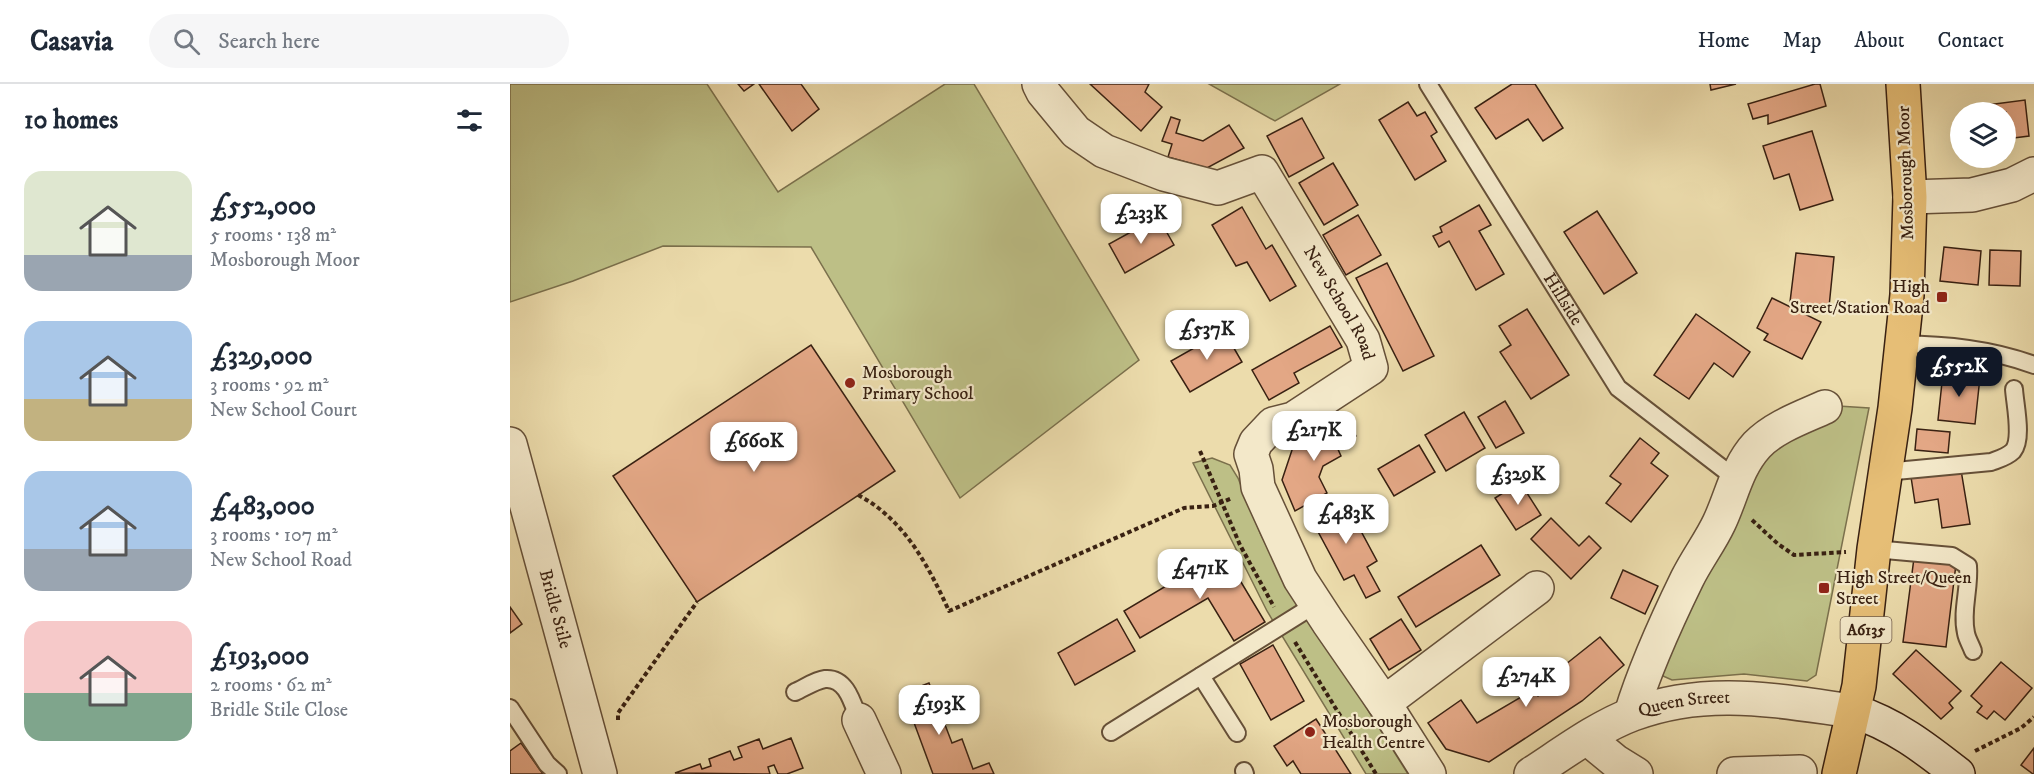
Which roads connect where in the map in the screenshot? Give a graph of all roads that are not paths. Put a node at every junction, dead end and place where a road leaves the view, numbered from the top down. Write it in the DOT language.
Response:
graph roads {
  1 [pos="1039,84"];
  2 [pos="1428,84"];
  3 [pos="1903,84"];
  4 [pos="2034,174"];
  5 [pos="1910,197"];
  6 [pos="1901,344"];
  7 [pos="2034,365"];
  8 [pos="2014,389"];
  9 [pos="1825,407"];
  10 [pos="510,444"];
  11 [pos="1885,472"];
  12 [pos="1731,491"];
  13 [pos="1874,549"];
  14 [pos="1537,588"];
  15 [pos="1316,604"];
  16 [pos="1973,651"];
  17 [pos="1201,676"];
  18 [pos="795,692"];
  19 [pos="1384,703"];
  20 [pos="510,708"];
  21 [pos="1854,711"];
  22 [pos="1631,714"];
  23 [pos="859,720"];
  24 [pos="1111,732"];
  25 [pos="1237,733"];
  26 [pos="1587,738"];
  27 [pos="1953,770"];
  28 [pos="1800,772"];
  29 [pos="558,774"];
  30 [pos="600,774"];
  31 [pos="884,774"];
  32 [pos="1429,774"];
  33 [pos="1531,774"];
  34 [pos="1636,774"];
  35 [pos="1734,774"];
  36 [pos="1839,774"];
  1 -- 15 [label="street, New School Road"];
  2 -- 12 [label="lane, Hillside"];
  3 -- 5 [label="main road, Mosborough Moor / A6135"];
  4 -- 5 [label="street"];
  5 -- 6 [label="main road, Mosborough Moor / A6135"];
  6 -- 7 [label="lane"];
  6 -- 11 [label="main road, Mosborough Moor / A6135"];
  8 -- 11 [label="lane"];
  9 -- 12 [label="street"];
  10 -- 30 [label="street, Bridle Stile"];
  11 -- 13 [label="main road, Mosborough Moor / A6135"];
  12 -- 22 [label="street"];
  13 -- 16 [label="lane"];
  13 -- 21 [label="main road, A6135"];
  14 -- 19 [label="street"];
  15 -- 17 [label="lane"];
  15 -- 19 [label="street, New School Road"];
  17 -- 24 [label="lane"];
  17 -- 25 [label="lane"];
  18 -- 23 [label="lane"];
  19 -- 32 [label="street, New School Road"];
  20 -- 29 [label="lane"];
  21 -- 22 [label="street, Queen Street"];
  21 -- 27 [label="street, Queen Street"];
  21 -- 36 [label="main road, A6135"];
  22 -- 26 [label="street, Queen Street"];
  23 -- 31 [label="street"];
  26 -- 33 [label="street, Queen Street"];
  26 -- 34 [label="street"];
  28 -- 35 [label="street"];
}
